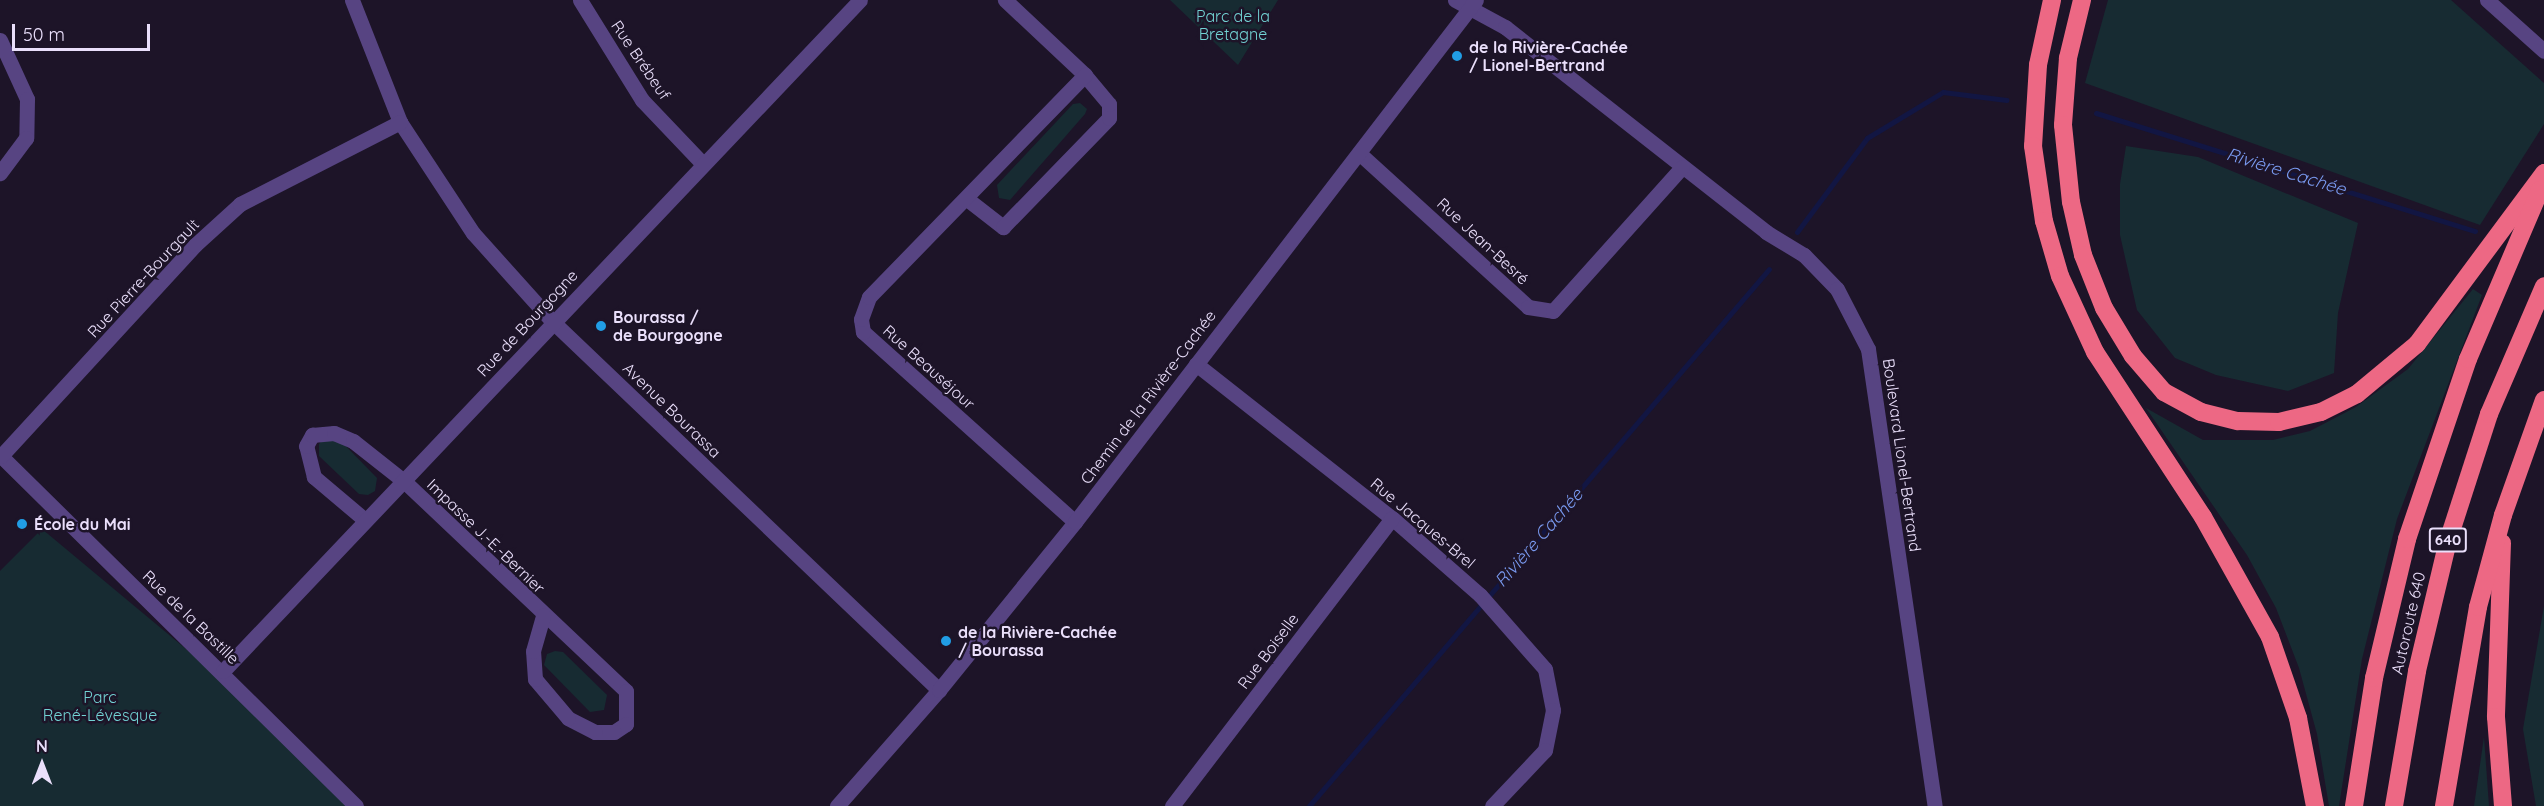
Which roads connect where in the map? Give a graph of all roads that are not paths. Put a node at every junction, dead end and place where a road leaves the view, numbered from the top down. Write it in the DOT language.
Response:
graph roads {
  1 [pos="352,0"];
  2 [pos="580,0"];
  3 [pos="860,0"];
  4 [pos="1005,0"];
  5 [pos="1455,0"];
  6 [pos="2052,0"];
  7 [pos="2082,0"];
  8 [pos="2487,0"];
  9 [pos="1473,4"];
  10 [pos="0,40"];
  11 [pos="2544,51"];
  12 [pos="1085,75"];
  13 [pos="400,122"];
  14 [pos="1359,153"];
  15 [pos="702,163"];
  16 [pos="1682,167"];
  17 [pos="0,173"];
  18 [pos="2544,173"];
  19 [pos="2544,182"];
  20 [pos="967,199"];
  21 [pos="2544,286"];
  22 [pos="552,321"];
  23 [pos="1196,364"];
  24 [pos="2544,400"];
  25 [pos="1,456"];
  26 [pos="405,482"];
  27 [pos="2503,515"];
  28 [pos="1392,518"];
  29 [pos="365,520"];
  30 [pos="1075,522"];
  31 [pos="543,615"];
  32 [pos="223,671"];
  33 [pos="939,690"];
  34 [pos="356,806"];
  35 [pos="837,806"];
  36 [pos="1172,806"];
  37 [pos="1492,806"];
  38 [pos="1935,806"];
  39 [pos="2315,806"];
  40 [pos="2354,806"];
  41 [pos="2394,806"];
  42 [pos="2444,806"];
  43 [pos="2503,806"];
  1 -- 13 [label="street, Avenue Bourassa"];
  2 -- 15 [label="street, Rue Brébeuf"];
  3 -- 15 [label="street, Rue de Bourgogne"];
  4 -- 12 [label="street"];
  5 -- 9 [label="street, Boulevard Lionel-Bertrand"];
  6 -- 39 [label="highway"];
  7 -- 18 [label="highway"];
  8 -- 11 [label="street"];
  9 -- 14 [label="street, Chemin de la Rivière-Cachée"];
  9 -- 16 [label="street, Boulevard Lionel-Bertrand"];
  10 -- 17 [label="street"];
  12 -- 20 [label="street, Rue Beauséjour"];
  12 -- 20 [label="street"];
  13 -- 22 [label="street, Avenue Bourassa"];
  13 -- 25 [label="street, Rue Pierre-Bourgault"];
  14 -- 16 [label="street, Rue Jean-Besré"];
  14 -- 23 [label="street, Chemin de la Rivière-Cachée"];
  15 -- 22 [label="street, Rue de Bourgogne"];
  16 -- 38 [label="street, Boulevard Lionel-Bertrand"];
  19 -- 40 [label="highway"];
  20 -- 30 [label="street, Rue Beauséjour"];
  21 -- 41 [label="highway, Autoroute 640 / 640"];
  22 -- 26 [label="street, Rue de Bourgogne"];
  22 -- 33 [label="street, Avenue Bourassa"];
  23 -- 28 [label="street, Rue Jacques-Brel"];
  23 -- 30 [label="street, Chemin de la Rivière-Cachée"];
  24 -- 27 [label="highway, 640"];
  25 -- 32 [label="street, Rue de la Bastille"];
  26 -- 29 [label="street, Rue de Bourgogne"];
  26 -- 29 [label="street, Impasse J.-E.-Bernier"];
  26 -- 31 [label="street, Impasse J.-E.-Bernier"];
  27 -- 42 [label="highway, 640"];
  27 -- 43 [label="highway"];
  28 -- 36 [label="street, Rue Boiselle"];
  28 -- 37 [label="street, Rue Jacques-Brel"];
  29 -- 32 [label="street, Rue de Bourgogne"];
  30 -- 33 [label="street, Chemin de la Rivière-Cachée"];
  31 -- 31 [label="street, Impasse J.-E.-Bernier"];
  32 -- 34 [label="street, Rue de la Bastille"];
  33 -- 35 [label="street, Chemin de la Rivière-Cachée"];
}
